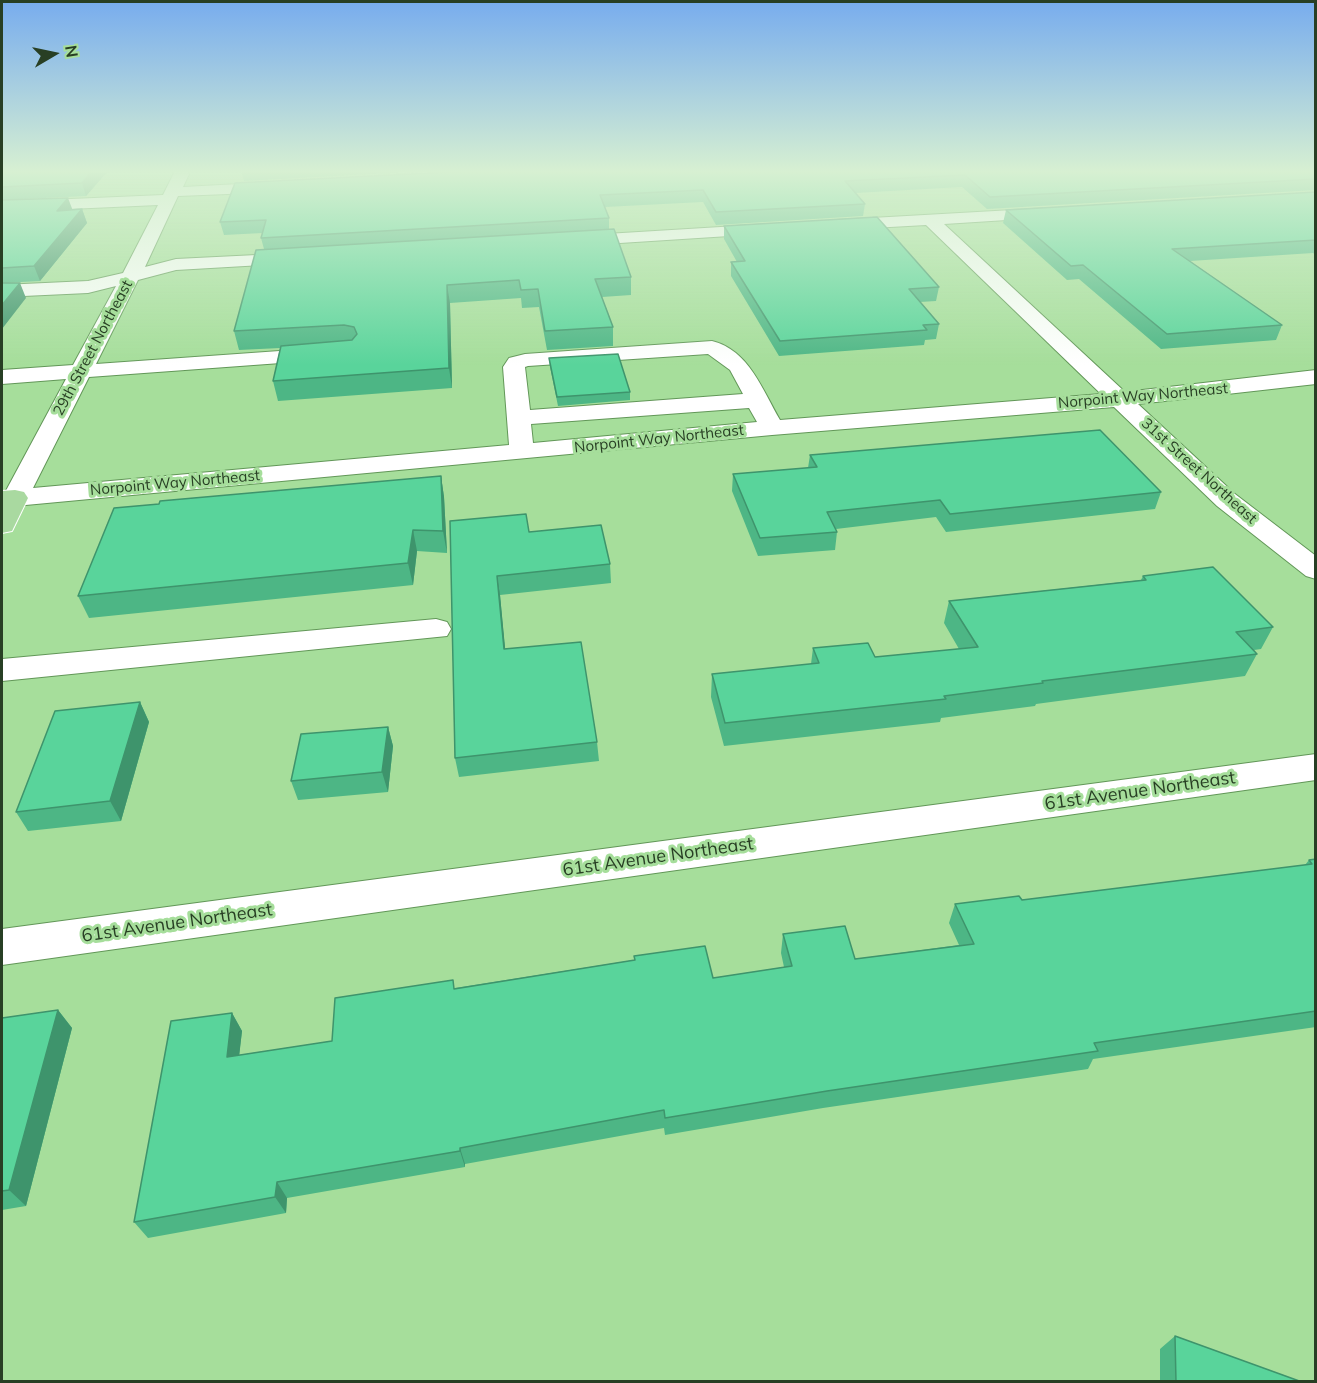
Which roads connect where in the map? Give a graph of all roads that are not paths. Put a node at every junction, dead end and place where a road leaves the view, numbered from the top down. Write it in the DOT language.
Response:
graph roads {
  1 [pos="151,236"];
  2 [pos="664,236"];
  3 [pos="947,236"];
  4 [pos="559,242"];
  5 [pos="319,257"];
  6 [pos="132,274"];
  7 [pos="2,291"];
  8 [pos="348,352"];
  9 [pos="739,366"];
  10 [pos="78,373"];
  11 [pos="611,375"];
  12 [pos="1316,377"];
  13 [pos="2,378"];
  14 [pos="755,394"];
  15 [pos="1119,398"];
  16 [pos="518,413"];
  17 [pos="772,428"];
  18 [pos="522,452"];
  19 [pos="8,498"];
  20 [pos="2,525"];
  21 [pos="1316,570"];
  22 [pos="436,629"];
  23 [pos="2,670"];
  24 [pos="1316,767"];
  25 [pos="2,947"];
  1 -- 6 [label="street, 29th Street Northeast"];
  2 -- 4 [label="street"];
  3 -- 15 [label="street, 31st Street Northeast"];
  5 -- 6 [label="street"];
  6 -- 7 [label="street"];
  6 -- 10 [label="street, 29th Street Northeast"];
  8 -- 10 [label="street"];
  9 -- 11 [label="street"];
  9 -- 14 [label="street"];
  9 -- 16 [label="street"];
  10 -- 13 [label="street"];
  10 -- 19 [label="street, 29th Street Northeast"];
  12 -- 15 [label="street, Norpoint Way Northeast"];
  14 -- 16 [label="street"];
  14 -- 17 [label="street"];
  15 -- 17 [label="street, Norpoint Way Northeast"];
  15 -- 21 [label="street, 31st Street Northeast"];
  16 -- 18 [label="street"];
  17 -- 18 [label="street, Norpoint Way Northeast"];
  18 -- 19 [label="street, Norpoint Way Northeast"];
  19 -- 20 [label="main road, 29th Street Northeast"];
  22 -- 23 [label="street"];
  24 -- 25 [label="street, 61st Avenue Northeast"];
}
